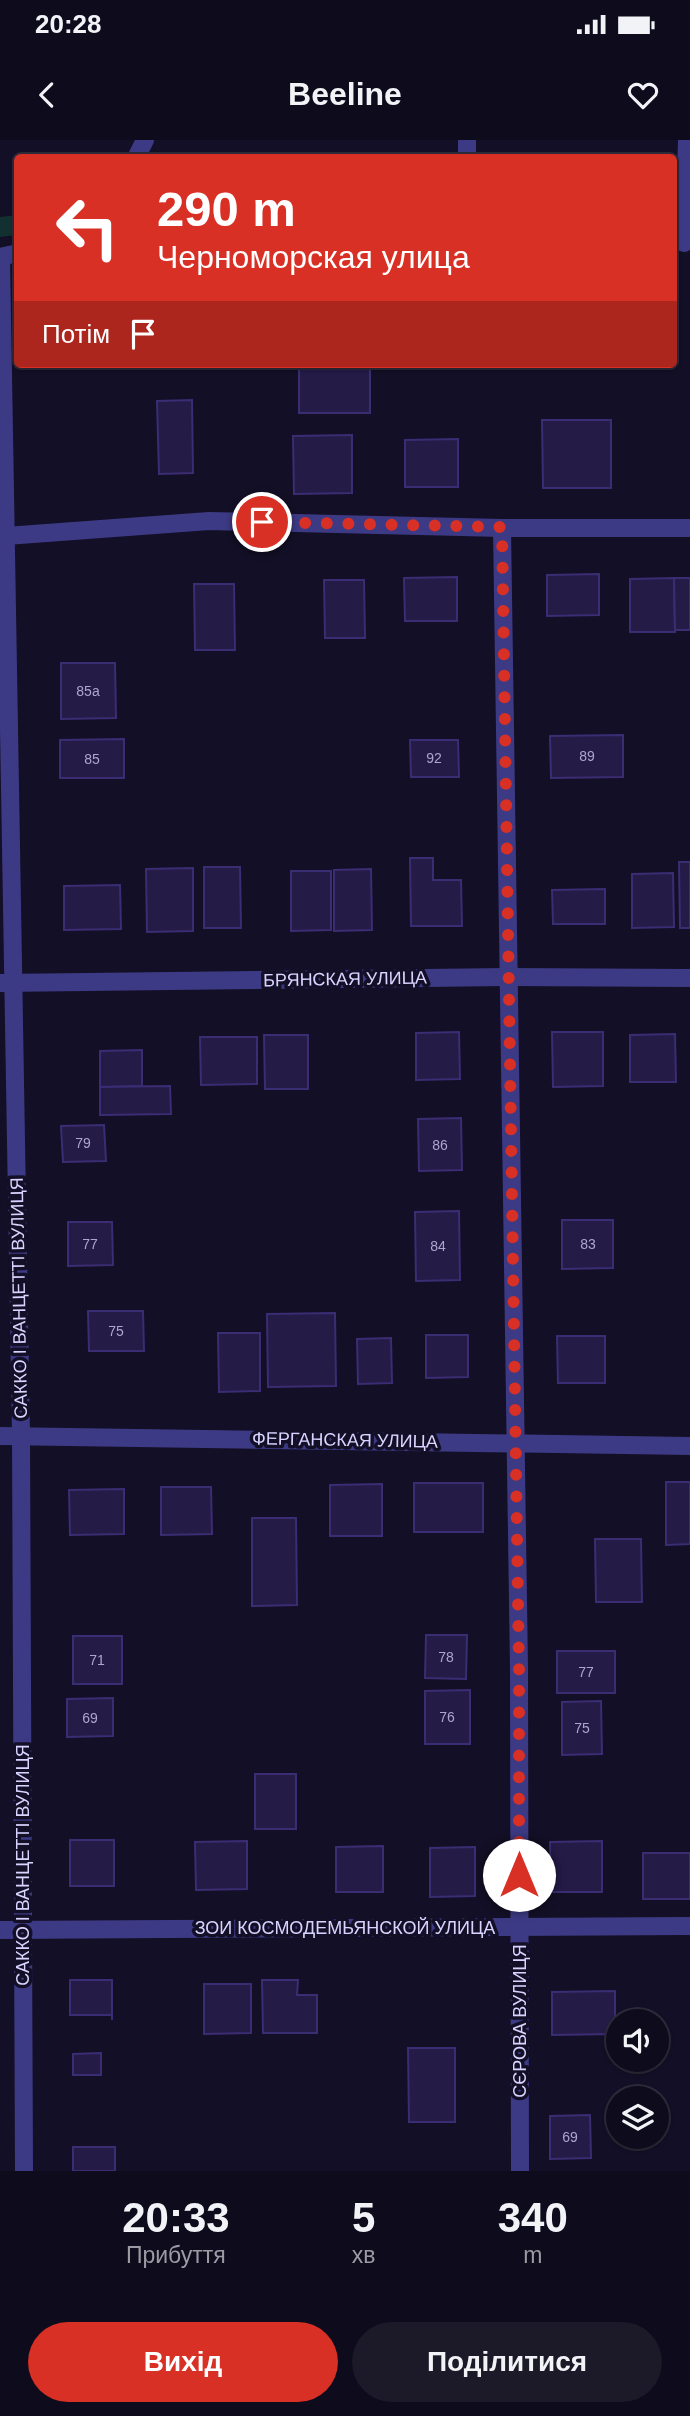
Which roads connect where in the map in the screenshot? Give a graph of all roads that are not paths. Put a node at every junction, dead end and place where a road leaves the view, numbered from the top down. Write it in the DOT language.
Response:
graph roads {
  1 [pos="687,140"];
  2 [pos="683,243"];
  3 [pos="0,257"];
  4 [pos="502,527"];
  5 [pos="690,528"];
  6 [pos="6,536"];
  7 [pos="508,977"];
  8 [pos="690,978"];
  9 [pos="7,984"];
  10 [pos="0,1436"];
  11 [pos="21,1436"];
  12 [pos="515,1442"];
  13 [pos="690,1446"];
  14 [pos="690,1926"];
  15 [pos="519,1927"];
  16 [pos="0,1930"];
  17 [pos="23,1930"];
  18 [pos="24,2171"];
  19 [pos="520,2171"];
  1 -- 2 [label="street"];
  3 -- 6 [label="street, САККО І ВАНЦЕТТІ ВУЛИЦЯ"];
  4 -- 5 [label="street"];
  4 -- 6 [label="street"];
  4 -- 7 [label="street, СЄРОВА ВУЛИЦЯ"];
  6 -- 9 [label="street, САККО І ВАНЦЕТТІ ВУЛИЦЯ"];
  7 -- 8 [label="street, БРЯНСКАЯ УЛИЦА"];
  7 -- 9 [label="street, БРЯНСКАЯ УЛИЦА"];
  7 -- 12 [label="street, СЄРОВА ВУЛИЦЯ"];
  9 -- 11 [label="street, САККО І ВАНЦЕТТІ ВУЛИЦЯ"];
  10 -- 11 [label="street, ФЕРГАНСКАЯ УЛИЦА"];
  11 -- 12 [label="street, ФЕРГАНСКАЯ УЛИЦА"];
  11 -- 17 [label="street, САККО І ВАНЦЕТТІ ВУЛИЦЯ"];
  12 -- 13 [label="street, ФЕРГАНСКАЯ УЛИЦА"];
  12 -- 15 [label="street, СЄРОВА ВУЛИЦЯ"];
  14 -- 15 [label="street, ЗОИ КОСМОДЕМЬЯНСКОЙ УЛИЦА"];
  15 -- 17 [label="street, ЗОИ КОСМОДЕМЬЯНСКОЙ УЛИЦА"];
  15 -- 19 [label="street, СЄРОВА ВУЛИЦЯ"];
  16 -- 17 [label="street, ЗОИ КОСМОДЕМЬЯНСКОЙ УЛИЦА"];
  17 -- 18 [label="street, САККО І ВАНЦЕТТІ ВУЛИЦЯ"];
}
